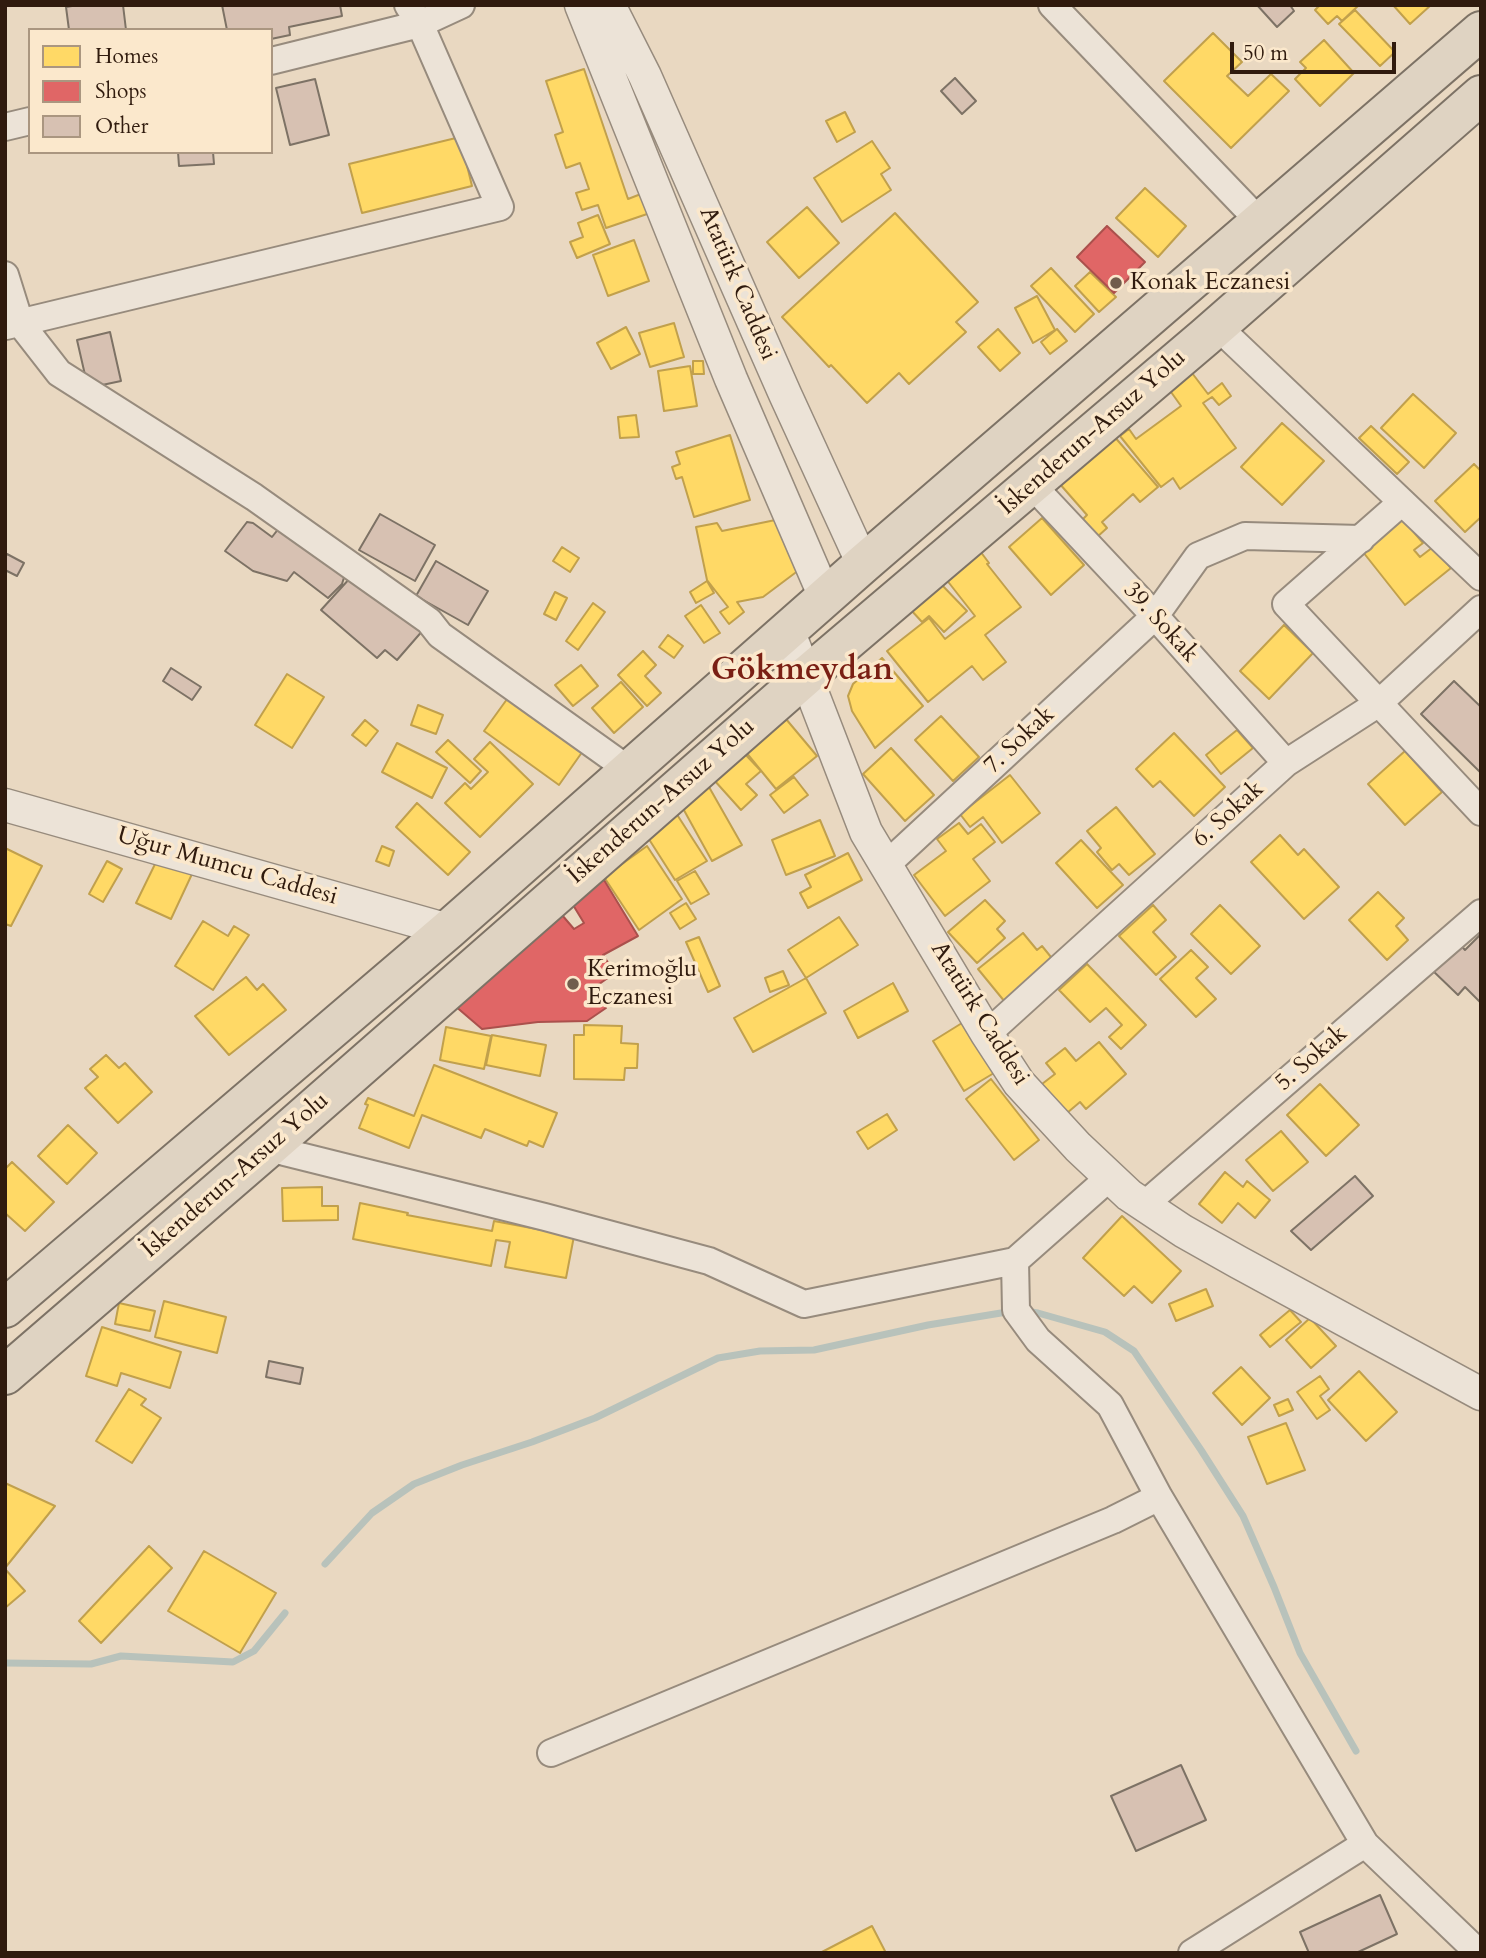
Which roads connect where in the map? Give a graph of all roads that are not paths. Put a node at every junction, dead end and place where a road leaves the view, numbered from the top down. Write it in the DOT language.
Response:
graph roads {
  1 [pos="461,5"];
  2 [pos="581,5"];
  3 [pos="609,5"];
  4 [pos="1052,5"];
  5 [pos="414,15"];
  6 [pos="1481,31"];
  7 [pos="273,60"];
  8 [pos="1481,94"];
  9 [pos="28,121"];
  10 [pos="5,127"];
  11 [pos="1260,222"];
  12 [pos="5,275"];
  13 [pos="13,325"];
  14 [pos="1217,326"];
  15 [pos="1031,485"];
  16 [pos="1402,502"];
  17 [pos="1361,539"];
  18 [pos="863,564"];
  19 [pos="1481,578"];
  20 [pos="825,597"];
  21 [pos="1481,610"];
  22 [pos="1155,616"];
  23 [pos="788,630"];
  24 [pos="806,676"];
  25 [pos="1379,703"];
  26 [pos="1286,763"];
  27 [pos="629,770"];
  28 [pos="5,806"];
  29 [pos="1481,812"];
  30 [pos="885,866"];
  31 [pos="1481,913"];
  32 [pos="448,930"];
  33 [pos="987,1034"];
  34 [pos="268,1148"];
  35 [pos="1110,1177"];
  36 [pos="1144,1205"];
  37 [pos="1015,1261"];
  38 [pos="5,1308"];
  39 [pos="5,1375"];
  40 [pos="1481,1395"];
  41 [pos="1159,1496"];
  42 [pos="551,1753"];
  43 [pos="1365,1844"];
  44 [pos="1192,1953"];
  45 [pos="1479,1953"];
  1 -- 5 [label="street"];
  2 -- 20 [label="street"];
  3 -- 18 [label="street, Atatürk Caddesi"];
  4 -- 11 [label="street"];
  5 -- 7 [label="street"];
  5 -- 13 [label="street"];
  6 -- 11 [label="main road, İskenderun-Arsuz Yolu"];
  8 -- 14 [label="main road, İskenderun-Arsuz Yolu"];
  9 -- 10 [label="street"];
  11 -- 18 [label="main road, İskenderun-Arsuz Yolu"];
  12 -- 13 [label="street"];
  13 -- 27 [label="street"];
  14 -- 15 [label="main road, İskenderun-Arsuz Yolu"];
  14 -- 16 [label="street"];
  15 -- 22 [label="street, 39. Sokak"];
  15 -- 24 [label="main road, İskenderun-Arsuz Yolu"];
  16 -- 17 [label="street"];
  16 -- 19 [label="street"];
  17 -- 22 [label="street, 7. Sokak"];
  17 -- 25 [label="street"];
  18 -- 20 [label="main road, İskenderun-Arsuz Yolu"];
  20 -- 23 [label="main road, İskenderun-Arsuz Yolu"];
  21 -- 25 [label="street, 6. Sokak"];
  22 -- 26 [label="street, 39. Sokak"];
  22 -- 30 [label="street, 7. Sokak"];
  23 -- 24 [label="street, Atatürk Caddesi"];
  23 -- 27 [label="main road, İskenderun-Arsuz Yolu"];
  24 -- 30 [label="street, Atatürk Caddesi"];
  24 -- 34 [label="main road, İskenderun-Arsuz Yolu"];
  25 -- 26 [label="street, 6. Sokak"];
  25 -- 29 [label="street"];
  26 -- 33 [label="street, 6. Sokak"];
  27 -- 32 [label="main road, İskenderun-Arsuz Yolu"];
  28 -- 32 [label="street, Uğur Mumcu Caddesi"];
  30 -- 33 [label="street, Atatürk Caddesi"];
  31 -- 36 [label="street, 5. Sokak"];
  32 -- 38 [label="main road, İskenderun-Arsuz Yolu"];
  33 -- 35 [label="street, Atatürk Caddesi"];
  34 -- 37 [label="street"];
  34 -- 39 [label="main road, İskenderun-Arsuz Yolu"];
  35 -- 36 [label="street, Atatürk Caddesi"];
  35 -- 37 [label="street"];
  36 -- 40 [label="street, Atatürk Caddesi"];
  37 -- 41 [label="street"];
  41 -- 42 [label="street"];
  41 -- 43 [label="street"];
  43 -- 44 [label="street"];
  43 -- 45 [label="street"];
}
